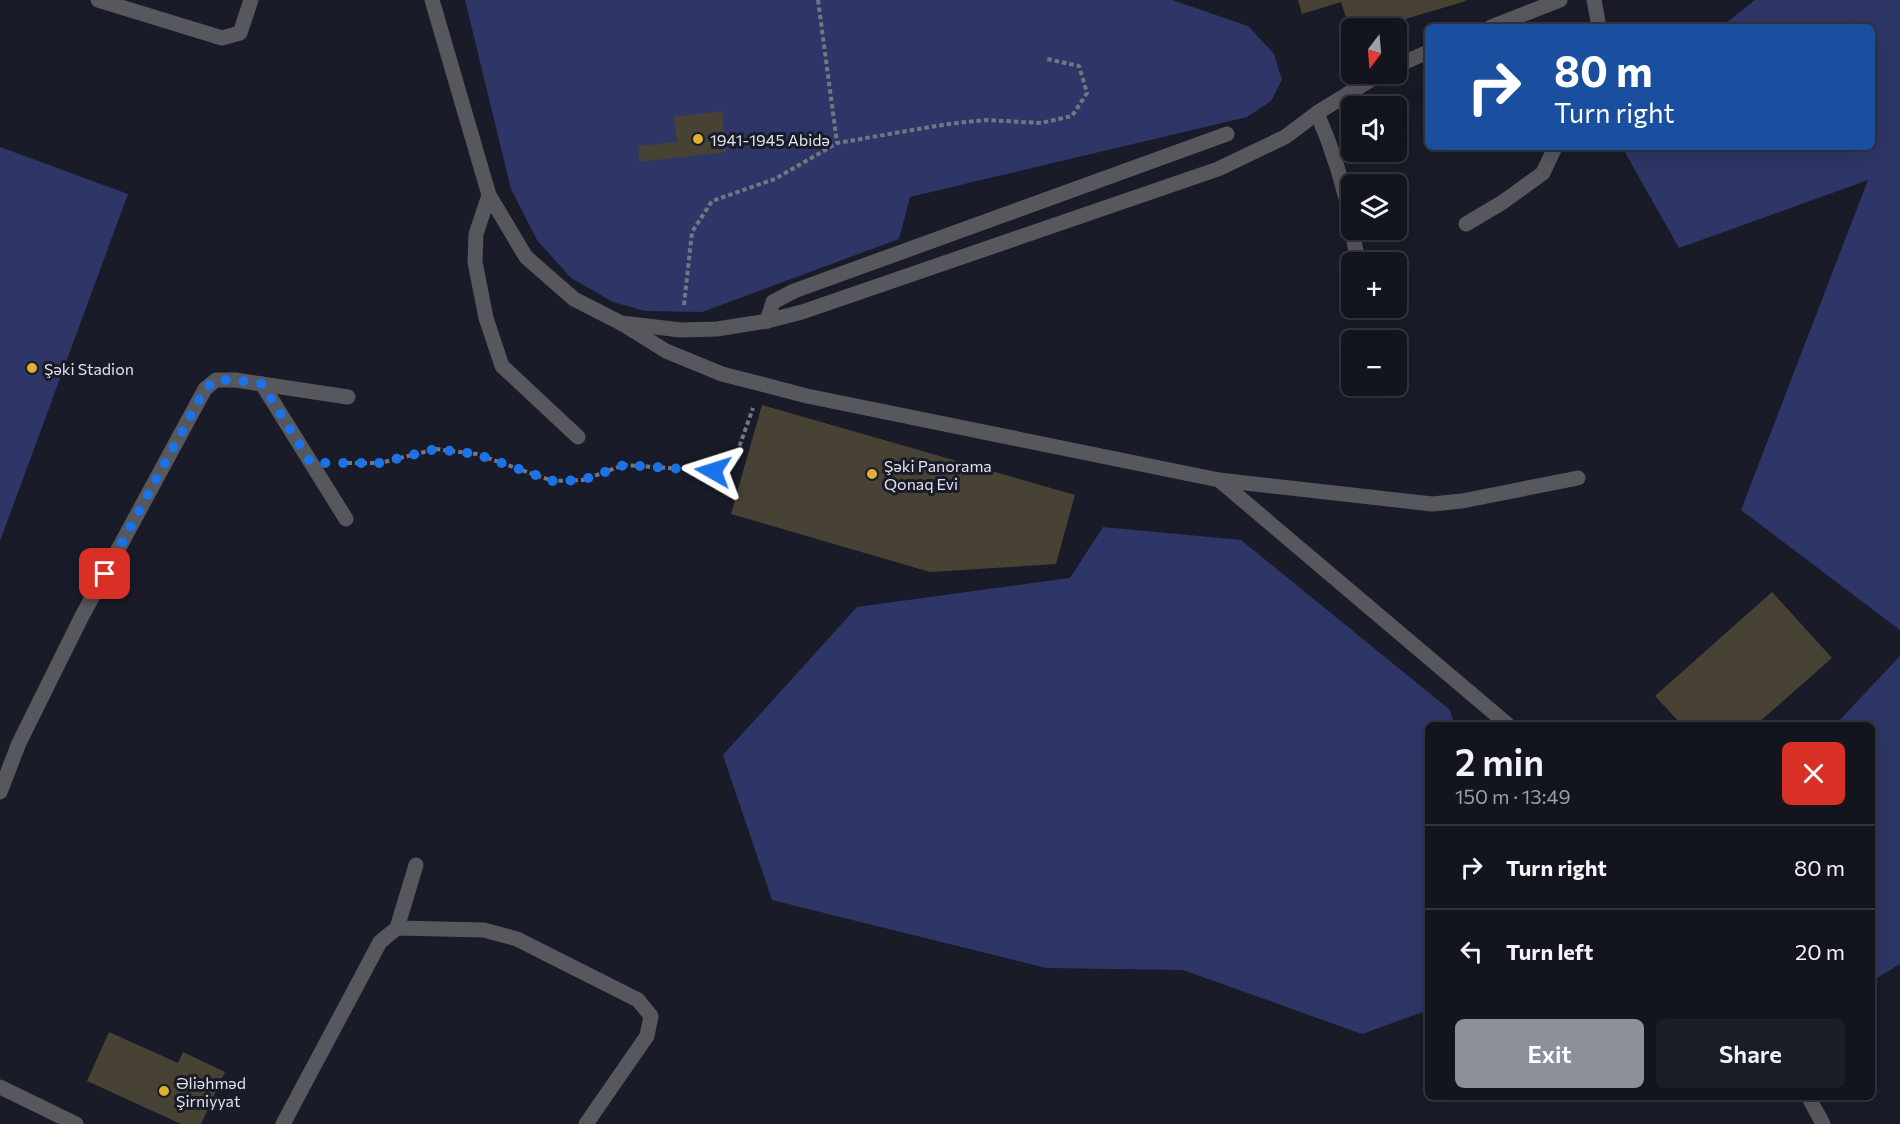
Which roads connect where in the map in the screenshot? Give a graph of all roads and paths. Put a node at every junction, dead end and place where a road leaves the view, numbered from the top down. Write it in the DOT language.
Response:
graph roads {
  1 [pos="98,0"];
  2 [pos="251,0"];
  3 [pos="432,0"];
  4 [pos="818,0"];
  5 [pos="1560,0"];
  6 [pos="1594,0"];
  7 [pos="1499,24"];
  8 [pos="1598,24"];
  9 [pos="1425,53"];
  10 [pos="1047,59"];
  11 [pos="1407,61"];
  12 [pos="1364,84"];
  13 [pos="1317,113"];
  14 [pos="1227,134"];
  15 [pos="837,142"];
  16 [pos="1554,150"];
  17 [pos="1341,177"];
  18 [pos="489,195"];
  19 [pos="1466,224"];
  20 [pos="766,321"];
  21 [pos="621,323"];
  22 [pos="681,330"];
  23 [pos="262,384"];
  24 [pos="762,385"];
  25 [pos="348,398"];
  26 [pos="578,437"];
  27 [pos="311,463"];
  28 [pos="1578,478"];
  29 [pos="1219,480"];
  30 [pos="346,519"];
  31 [pos="1506,722"];
  32 [pos="0,792"];
  33 [pos="416,865"];
  34 [pos="397,928"];
  35 [pos="0,1088"];
  36 [pos="1810,1100"];
  37 [pos="76,1124"];
  38 [pos="283,1124"];
  39 [pos="586,1124"];
  40 [pos="1823,1124"];
  1 -- 2 [label="street"];
  3 -- 18 [label="street"];
  4 -- 15 [label="path"];
  5 -- 7 [label="street"];
  6 -- 8 [label="street"];
  9 -- 11 [label="street"];
  10 -- 15 [label="path"];
  12 -- 13 [label="street"];
  13 -- 17 [label="street"];
  13 -- 20 [label="street"];
  14 -- 20 [label="street"];
  15 -- 22 [label="path"];
  16 -- 19 [label="street"];
  18 -- 21 [label="street"];
  18 -- 26 [label="street"];
  20 -- 22 [label="street"];
  21 -- 22 [label="street"];
  21 -- 24 [label="street"];
  23 -- 25 [label="street"];
  23 -- 27 [label="street"];
  23 -- 32 [label="street"];
  24 -- 27 [label="path"];
  24 -- 29 [label="street"];
  27 -- 30 [label="street"];
  28 -- 29 [label="street"];
  29 -- 31 [label="street"];
  33 -- 34 [label="street"];
  34 -- 38 [label="street"];
  34 -- 39 [label="street"];
  35 -- 37 [label="street"];
  36 -- 40 [label="street"];
}
